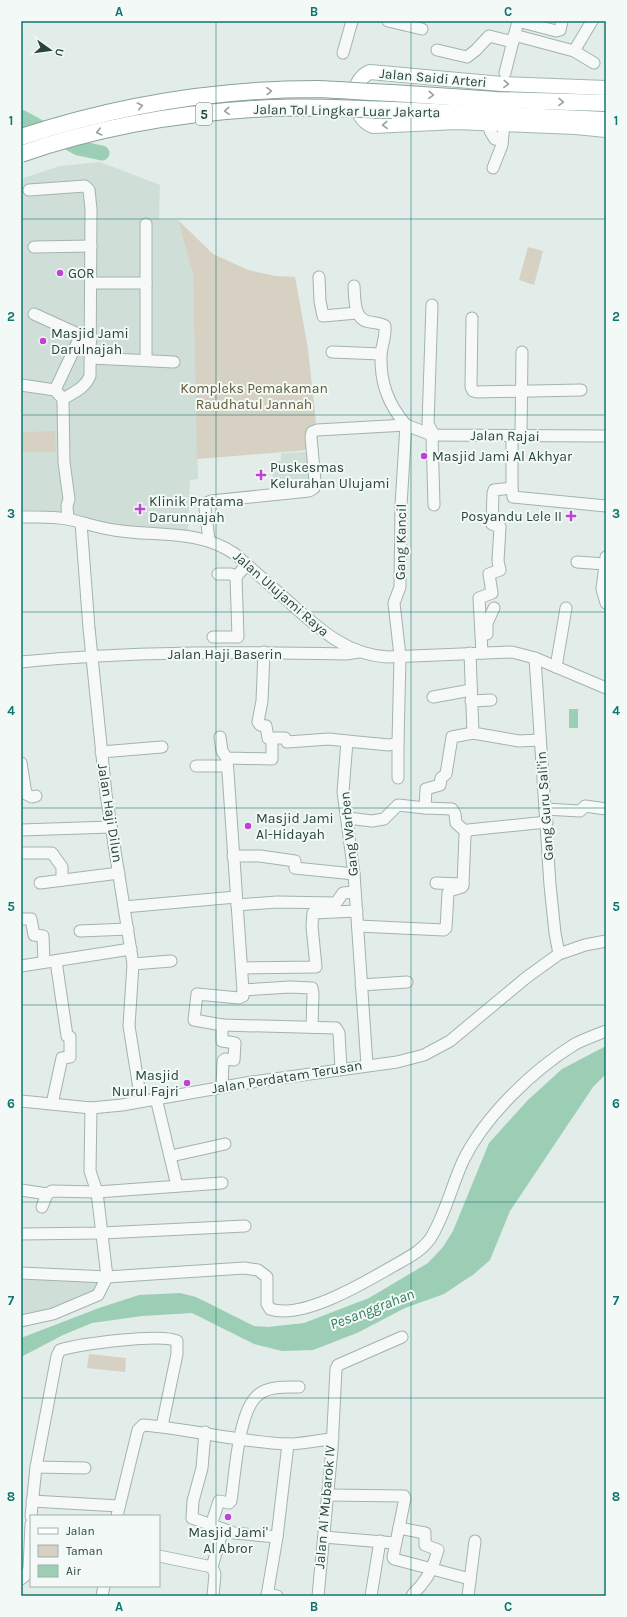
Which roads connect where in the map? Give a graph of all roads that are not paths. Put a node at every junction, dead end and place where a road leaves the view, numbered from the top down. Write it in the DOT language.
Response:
graph roads {
  1 [pos="352,21"];
  2 [pos="388,21"];
  3 [pos="518,21"];
  4 [pos="562,21"];
  5 [pos="592,21"];
  6 [pos="422,29"];
  7 [pos="514,38"];
  8 [pos="437,50"];
  9 [pos="574,51"];
  10 [pos="343,53"];
  11 [pos="594,64"];
  12 [pos="505,73"];
  13 [pos="606,88"];
  14 [pos="606,103"];
  15 [pos="606,120"];
  16 [pos="488,123"];
  17 [pos="504,124"];
  18 [pos="606,130"];
  19 [pos="21,137"];
  20 [pos="502,141"];
  21 [pos="21,154"];
  22 [pos="493,168"];
  23 [pos="29,190"];
  24 [pos="146,224"];
  25 [pos="91,246"];
  26 [pos="34,247"];
  27 [pos="319,277"];
  28 [pos="91,283"];
  29 [pos="146,283"];
  30 [pos="354,286"];
  31 [pos="432,305"];
  32 [pos="357,313"];
  33 [pos="34,314"];
  34 [pos="472,318"];
  35 [pos="86,338"];
  36 [pos="332,352"];
  37 [pos="522,352"];
  38 [pos="381,354"];
  39 [pos="91,358"];
  40 [pos="146,360"];
  41 [pos="174,362"];
  42 [pos="21,385"];
  43 [pos="55,390"];
  44 [pos="582,390"];
  45 [pos="521,391"];
  46 [pos="63,399"];
  47 [pos="406,425"];
  48 [pos="433,435"];
  49 [pos="516,436"];
  50 [pos="606,436"];
  51 [pos="512,488"];
  52 [pos="434,506"];
  53 [pos="606,506"];
  54 [pos="21,517"];
  55 [pos="68,519"];
  56 [pos="81,523"];
  57 [pos="208,540"];
  58 [pos="606,561"];
  59 [pos="577,562"];
  60 [pos="247,564"];
  61 [pos="218,574"];
  62 [pos="236,577"];
  63 [pos="606,603"];
  64 [pos="494,608"];
  65 [pos="566,608"];
  66 [pos="213,637"];
  67 [pos="264,652"];
  68 [pos="359,652"];
  69 [pos="488,652"];
  70 [pos="470,653"];
  71 [pos="92,655"];
  72 [pos="400,656"];
  73 [pos="535,658"];
  74 [pos="21,662"];
  75 [pos="556,667"];
  76 [pos="606,688"];
  77 [pos="471,695"];
  78 [pos="433,697"];
  79 [pos="491,700"];
  80 [pos="473,733"];
  81 [pos="220,737"];
  82 [pos="273,740"];
  83 [pos="540,740"];
  84 [pos="347,741"];
  85 [pos="398,743"];
  86 [pos="162,747"];
  87 [pos="101,752"];
  88 [pos="227,762"];
  89 [pos="21,763"];
  90 [pos="196,766"];
  91 [pos="398,778"];
  92 [pos="36,796"];
  93 [pos="425,808"];
  94 [pos="545,809"];
  95 [pos="606,809"];
  96 [pos="348,818"];
  97 [pos="547,822"];
  98 [pos="111,827"];
  99 [pos="21,830"];
  100 [pos="466,832"];
  101 [pos="21,853"];
  102 [pos="233,856"];
  103 [pos="119,873"];
  104 [pos="354,874"];
  105 [pos="62,880"];
  106 [pos="40,883"];
  107 [pos="436,883"];
  108 [pos="463,884"];
  109 [pos="355,892"];
  110 [pos="237,901"];
  111 [pos="124,907"];
  112 [pos="357,911"];
  113 [pos="21,919"];
  114 [pos="358,926"];
  115 [pos="128,929"];
  116 [pos="80,931"];
  117 [pos="606,941"];
  118 [pos="131,949"];
  119 [pos="559,954"];
  120 [pos="56,961"];
  121 [pos="44,962"];
  122 [pos="172,962"];
  123 [pos="133,964"];
  124 [pos="21,966"];
  125 [pos="316,967"];
  126 [pos="242,968"];
  127 [pos="407,982"];
  128 [pos="361,985"];
  129 [pos="308,987"];
  130 [pos="244,990"];
  131 [pos="222,1025"];
  132 [pos="312,1027"];
  133 [pos="606,1031"];
  134 [pos="367,1065"];
  135 [pos="341,1069"];
  136 [pos="222,1087"];
  137 [pos="156,1098"];
  138 [pos="21,1101"];
  139 [pos="141,1101"];
  140 [pos="52,1104"];
  141 [pos="91,1108"];
  142 [pos="225,1144"];
  143 [pos="171,1156"];
  144 [pos="222,1183"];
  145 [pos="177,1186"];
  146 [pos="21,1190"];
  147 [pos="97,1192"];
  148 [pos="47,1194"];
  149 [pos="42,1207"];
  150 [pos="245,1226"];
  151 [pos="102,1233"];
  152 [pos="21,1234"];
  153 [pos="21,1273"];
  154 [pos="107,1277"];
  155 [pos="21,1321"];
  156 [pos="402,1337"];
  157 [pos="300,1387"];
  158 [pos="162,1426"];
  159 [pos="205,1432"];
  160 [pos="333,1439"];
  161 [pos="240,1440"];
  162 [pos="288,1444"];
  163 [pos="36,1467"];
  164 [pos="84,1468"];
  165 [pos="328,1495"];
  166 [pos="32,1501"];
  167 [pos="118,1511"];
  168 [pos="31,1515"];
  169 [pos="211,1525"];
  170 [pos="399,1528"];
  171 [pos="223,1529"];
  172 [pos="324,1536"];
  173 [pos="277,1537"];
  174 [pos="475,1541"];
  175 [pos="380,1542"];
  176 [pos="395,1543"];
  177 [pos="30,1547"];
  178 [pos="160,1556"];
  179 [pos="212,1567"];
  180 [pos="432,1569"];
  181 [pos="21,1579"];
  182 [pos="470,1579"];
  183 [pos="270,1595"];
  184 [pos="213,1596"];
  185 [pos="318,1596"];
  186 [pos="371,1596"];
  187 [pos="412,1596"];
  188 [pos="468,1596"];
  1 -- 10 [label="street"];
  2 -- 6 [label="street"];
  3 -- 4 [label="street"];
  3 -- 7 [label="street"];
  5 -- 9 [label="street"];
  7 -- 8 [label="street"];
  7 -- 9 [label="street"];
  7 -- 12 [label="street"];
  9 -- 11 [label="street"];
  16 -- 13 [label="main road, Jalan Saidi Arteri, one-way"];
  19 -- 14 [label="highway, Jalan Tol Lingkar Luar Jakarta / 5, one-way, bridge"];
  15 -- 21 [label="highway, Jalan Tol Lingkar Luar Jakarta / 5, one-way, bridge"];
  16 -- 17 [label="main road, Jalan Saidi Arteri"];
  16 -- 20 [label="street"];
  17 -- 18 [label="main road, Jalan Saidi Arteri"];
  17 -- 20 [label="street"];
  20 -- 22 [label="street"];
  23 -- 25 [label="street"];
  24 -- 29 [label="street"];
  25 -- 26 [label="street"];
  25 -- 28 [label="street"];
  27 -- 32 [label="street"];
  28 -- 29 [label="street"];
  28 -- 35 [label="street"];
  29 -- 40 [label="street"];
  30 -- 32 [label="street"];
  31 -- 48 [label="street"];
  32 -- 38 [label="street"];
  33 -- 35 [label="street"];
  34 -- 45 [label="street"];
  35 -- 39 [label="street"];
  35 -- 43 [label="street"];
  36 -- 38 [label="street"];
  37 -- 45 [label="street"];
  38 -- 47 [label="street"];
  39 -- 40 [label="street"];
  39 -- 46 [label="street"];
  40 -- 41 [label="street"];
  42 -- 43 [label="street"];
  43 -- 46 [label="street"];
  44 -- 45 [label="street"];
  45 -- 49 [label="street"];
  46 -- 55 [label="street"];
  47 -- 48 [label="street, Jalan Rajai"];
  47 -- 57 [label="street"];
  47 -- 72 [label="street, Gang Kancil"];
  48 -- 49 [label="street, Jalan Rajai"];
  48 -- 52 [label="street"];
  49 -- 50 [label="street, Jalan Rajai"];
  49 -- 51 [label="street"];
  51 -- 53 [label="street"];
  51 -- 69 [label="street"];
  54 -- 55 [label="street, Jalan Ulujami Raya"];
  55 -- 56 [label="street, Jalan Ulujami Raya"];
  56 -- 57 [label="street, Jalan Ulujami Raya"];
  56 -- 71 [label="street, Jalan Haji Dilun"];
  57 -- 60 [label="street, Jalan Ulujami Raya"];
  58 -- 59 [label="street"];
  58 -- 63 [label="street"];
  60 -- 62 [label="street"];
  60 -- 68 [label="street, Jalan Ulujami Raya"];
  61 -- 62 [label="street"];
  62 -- 66 [label="street"];
  64 -- 69 [label="street"];
  65 -- 75 [label="street"];
  67 -- 68 [label="street, Jalan Haji Baserin"];
  67 -- 71 [label="street, Jalan Haji Baserin"];
  67 -- 82 [label="street"];
  68 -- 72 [label="street, Jalan Ulujami Raya"];
  69 -- 70 [label="street, Jalan Ulujami Raya"];
  69 -- 73 [label="street, Jalan Ulujami Raya"];
  70 -- 72 [label="street, Jalan Ulujami Raya"];
  70 -- 77 [label="street"];
  71 -- 74 [label="street, Jalan Haji Baserin"];
  71 -- 87 [label="street, Jalan Haji Dilun"];
  72 -- 85 [label="street"];
  73 -- 75 [label="street, Jalan Ulujami Raya"];
  73 -- 83 [label="street, Gang Guru Sali'in"];
  75 -- 76 [label="street, Jalan Ulujami Raya"];
  77 -- 78 [label="street"];
  77 -- 79 [label="street"];
  77 -- 80 [label="street"];
  80 -- 83 [label="street"];
  80 -- 93 [label="street"];
  81 -- 88 [label="street"];
  82 -- 84 [label="street"];
  82 -- 88 [label="street"];
  83 -- 94 [label="street, Gang Guru Sali'in"];
  84 -- 85 [label="street"];
  84 -- 96 [label="street, Gang Warben"];
  85 -- 91 [label="street"];
  86 -- 87 [label="street"];
  87 -- 98 [label="street, Jalan Haji Dilun"];
  88 -- 90 [label="street"];
  88 -- 102 [label="street"];
  89 -- 92 [label="street"];
  93 -- 96 [label="street"];
  93 -- 100 [label="street"];
  94 -- 95 [label="street"];
  94 -- 97 [label="street, Gang Guru Sali'in"];
  96 -- 104 [label="street, Gang Warben"];
  97 -- 100 [label="street"];
  97 -- 119 [label="street, Gang Guru Sali'in"];
  98 -- 99 [label="street"];
  98 -- 103 [label="street, Jalan Haji Dilun"];
  100 -- 108 [label="street"];
  101 -- 105 [label="street"];
  102 -- 104 [label="street"];
  102 -- 110 [label="street"];
  103 -- 105 [label="street"];
  103 -- 111 [label="street, Jalan Haji Dilun"];
  104 -- 109 [label="street, Gang Warben"];
  105 -- 106 [label="street"];
  107 -- 108 [label="street"];
  108 -- 114 [label="street"];
  109 -- 110 [label="street"];
  109 -- 112 [label="street, Gang Warben"];
  110 -- 111 [label="street"];
  110 -- 126 [label="street"];
  111 -- 115 [label="street, Jalan Haji Dilun"];
  112 -- 114 [label="street, Gang Warben"];
  112 -- 125 [label="street"];
  113 -- 121 [label="street"];
  114 -- 128 [label="street, Gang Warben"];
  115 -- 116 [label="street"];
  115 -- 118 [label="street, Jalan Haji Dilun"];
  117 -- 119 [label="street, Jalan Perdatam Terusan"];
  118 -- 120 [label="street"];
  118 -- 123 [label="street, Jalan Haji Dilun"];
  119 -- 134 [label="street, Jalan Perdatam Terusan"];
  120 -- 121 [label="street"];
  120 -- 140 [label="street"];
  121 -- 124 [label="street"];
  122 -- 123 [label="street"];
  123 -- 139 [label="street, Jalan Haji Dilun"];
  125 -- 126 [label="street"];
  125 -- 129 [label="street"];
  126 -- 130 [label="street"];
  127 -- 128 [label="street"];
  128 -- 134 [label="street, Gang Warben"];
  129 -- 130 [label="street"];
  129 -- 132 [label="street"];
  130 -- 131 [label="street"];
  131 -- 132 [label="street"];
  131 -- 136 [label="street"];
  132 -- 135 [label="street"];
  133 -- 154 [label="street"];
  134 -- 135 [label="street, Jalan Perdatam Terusan"];
  135 -- 136 [label="street, Jalan Perdatam Terusan"];
  136 -- 137 [label="street, Jalan Perdatam Terusan"];
  137 -- 139 [label="street, Jalan Perdatam Terusan"];
  137 -- 143 [label="street"];
  138 -- 140 [label="street, Jalan Perdatam Terusan"];
  139 -- 141 [label="street, Jalan Perdatam Terusan"];
  140 -- 141 [label="street, Jalan Perdatam Terusan"];
  141 -- 147 [label="street"];
  142 -- 143 [label="street"];
  143 -- 145 [label="street"];
  144 -- 145 [label="street"];
  145 -- 147 [label="street"];
  146 -- 148 [label="street"];
  147 -- 148 [label="street"];
  147 -- 151 [label="street"];
  148 -- 149 [label="street"];
  150 -- 151 [label="street"];
  151 -- 152 [label="street"];
  151 -- 154 [label="street"];
  153 -- 154 [label="street"];
  154 -- 155 [label="street"];
  156 -- 160 [label="street"];
  157 -- 161 [label="street"];
  158 -- 159 [label="street, Jalan Al Mubarok IV"];
  158 -- 163 [label="street"];
  158 -- 167 [label="street, Jalan Al Mubarok IV"];
  159 -- 161 [label="street, Jalan Al Mubarok IV"];
  159 -- 169 [label="street"];
  160 -- 162 [label="street, Jalan Al Mubarok IV"];
  160 -- 165 [label="street, Jalan Al Mubarok IV"];
  161 -- 162 [label="street, Jalan Al Mubarok IV"];
  161 -- 169 [label="street"];
  162 -- 173 [label="street"];
  163 -- 164 [label="street"];
  163 -- 166 [label="street"];
  165 -- 170 [label="street"];
  165 -- 172 [label="street, Jalan Al Mubarok IV"];
  166 -- 167 [label="street"];
  166 -- 168 [label="street"];
  169 -- 171 [label="street"];
  170 -- 176 [label="street"];
  170 -- 180 [label="street"];
  171 -- 173 [label="street"];
  171 -- 179 [label="street"];
  172 -- 175 [label="street"];
  172 -- 185 [label="street, Jalan Al Mubarok IV"];
  173 -- 183 [label="street"];
  174 -- 182 [label="street"];
  175 -- 176 [label="street"];
  175 -- 186 [label="street"];
  176 -- 180 [label="street"];
  177 -- 181 [label="street"];
  178 -- 179 [label="street"];
  179 -- 184 [label="street"];
  180 -- 182 [label="street"];
  180 -- 187 [label="street"];
  182 -- 188 [label="street"];
}
